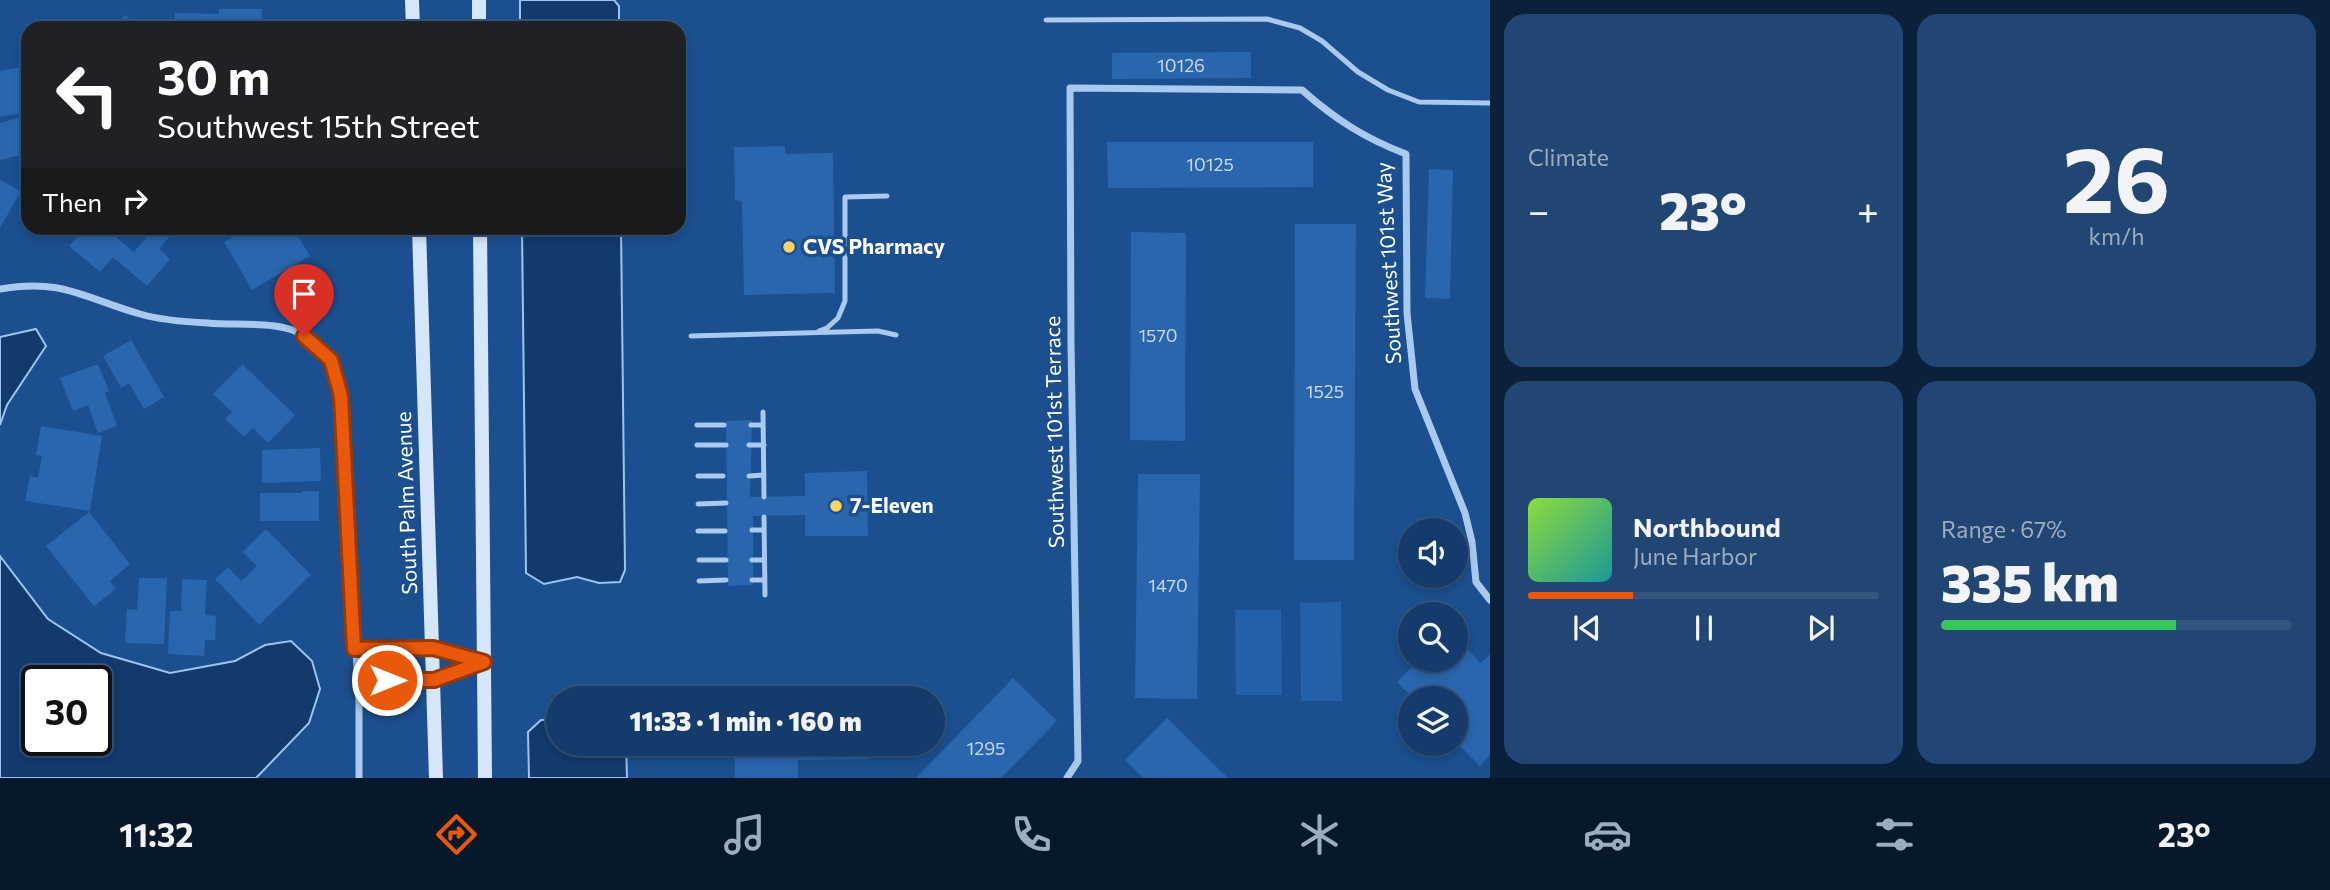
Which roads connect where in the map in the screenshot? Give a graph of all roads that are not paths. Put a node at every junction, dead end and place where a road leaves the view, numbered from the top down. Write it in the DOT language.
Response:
graph roads {
  1 [pos="412,0"];
  2 [pos="479,0"];
  3 [pos="1046,20"];
  4 [pos="413,21"];
  5 [pos="479,21"];
  6 [pos="1302,90"];
  7 [pos="1490,103"];
  8 [pos="887,196"];
  9 [pos="419,235"];
  10 [pos="481,235"];
  11 [pos="0,289"];
  12 [pos="813,334"];
  13 [pos="896,335"];
  14 [pos="691,336"];
  15 [pos="763,412"];
  16 [pos="697,425"];
  17 [pos="724,425"];
  18 [pos="751,425"];
  19 [pos="763,425"];
  20 [pos="697,445"];
  21 [pos="726,445"];
  22 [pos="749,445"];
  23 [pos="764,445"];
  24 [pos="723,475"];
  25 [pos="749,475"];
  26 [pos="764,475"];
  27 [pos="698,476"];
  28 [pos="764,496"];
  29 [pos="726,503"];
  30 [pos="698,504"];
  31 [pos="764,517"];
  32 [pos="752,530"];
  33 [pos="764,530"];
  34 [pos="698,531"];
  35 [pos="725,531"];
  36 [pos="699,560"];
  37 [pos="726,560"];
  38 [pos="752,560"];
  39 [pos="764,560"];
  40 [pos="726,580"];
  41 [pos="752,580"];
  42 [pos="765,580"];
  43 [pos="699,581"];
  44 [pos="765,595"];
  45 [pos="1490,600"];
  46 [pos="433,648"];
  47 [pos="354,649"];
  48 [pos="484,662"];
  49 [pos="434,680"];
  50 [pos="357,681"];
  51 [pos="1070,777"];
  52 [pos="359,778"];
  53 [pos="436,778"];
  54 [pos="485,778"];
  1 -- 4 [label="main road"];
  2 -- 5 [label="main road"];
  3 -- 7 [label="lane"];
  6 -- 45 [label="street, Southwest 101st Way"];
  6 -- 51 [label="street, Southwest 101st Terrace"];
  8 -- 12 [label="lane"];
  9 -- 46 [label="main road, South Palm Avenue"];
  10 -- 48 [label="main road"];
  11 -- 47 [label="street"];
  12 -- 13 [label="lane"];
  12 -- 14 [label="lane"];
  15 -- 19 [label="lane"];
  16 -- 17 [label="lane"];
  18 -- 19 [label="lane"];
  19 -- 23 [label="lane"];
  20 -- 21 [label="lane"];
  22 -- 23 [label="lane"];
  23 -- 26 [label="lane"];
  24 -- 27 [label="lane"];
  25 -- 26 [label="lane"];
  26 -- 28 [label="lane"];
  29 -- 30 [label="lane"];
  31 -- 33 [label="lane"];
  32 -- 33 [label="lane"];
  33 -- 39 [label="lane"];
  34 -- 35 [label="lane"];
  36 -- 37 [label="lane"];
  38 -- 39 [label="lane"];
  39 -- 42 [label="lane"];
  40 -- 43 [label="lane"];
  41 -- 42 [label="lane"];
  42 -- 44 [label="lane"];
  46 -- 47 [label="street"];
  46 -- 48 [label="street"];
  46 -- 49 [label="main road, South Palm Avenue"];
  47 -- 50 [label="street"];
  48 -- 49 [label="street"];
  48 -- 54 [label="main road"];
  49 -- 50 [label="street"];
  49 -- 53 [label="main road, South Palm Avenue"];
  50 -- 52 [label="street"];
}
